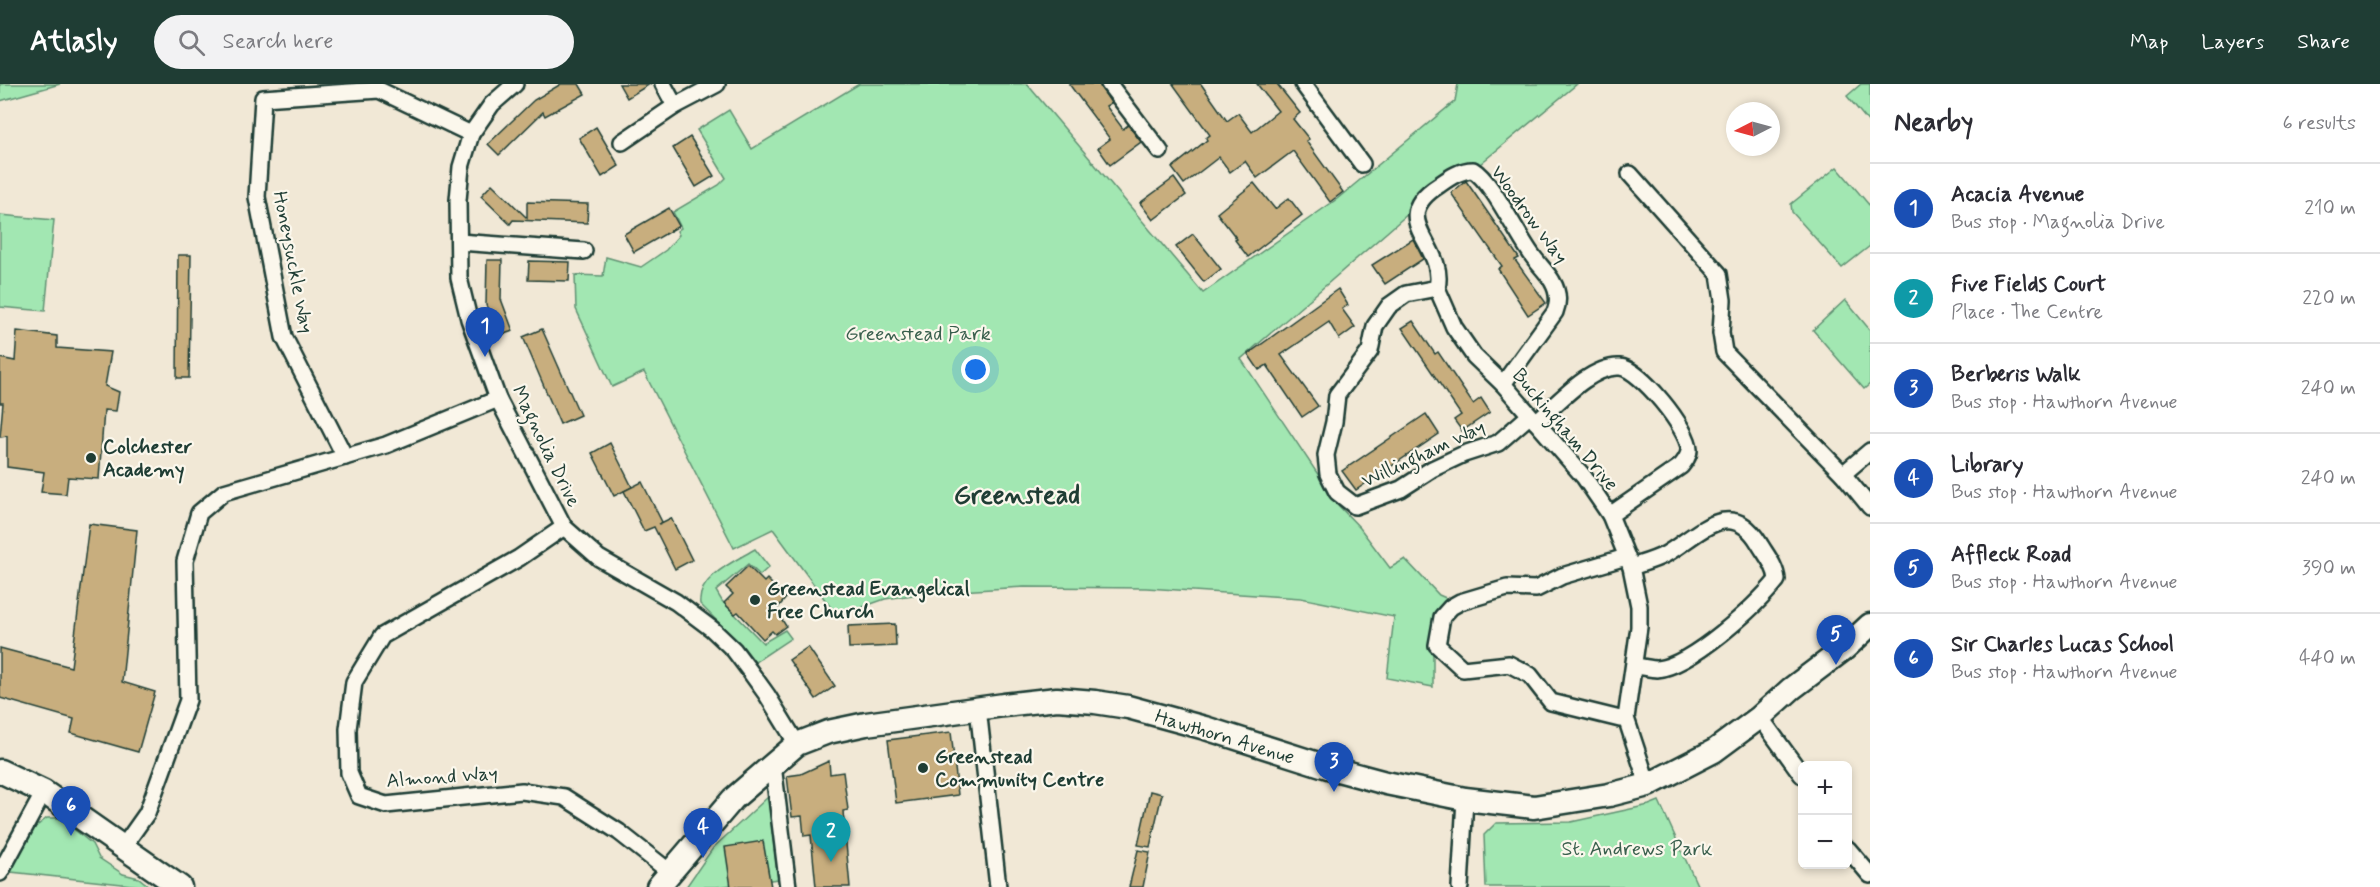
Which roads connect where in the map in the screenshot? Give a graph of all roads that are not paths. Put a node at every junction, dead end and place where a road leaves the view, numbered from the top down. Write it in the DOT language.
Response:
graph roads {
  1 [pos="515,84"];
  2 [pos="663,84"];
  3 [pos="717,84"];
  4 [pos="1108,84"];
  5 [pos="1303,84"];
  6 [pos="675,106"];
  7 [pos="471,134"];
  8 [pos="622,142"];
  9 [pos="1160,151"];
  10 [pos="1362,164"];
  11 [pos="1630,174"];
  12 [pos="459,242"];
  13 [pos="584,251"];
  14 [pos="1437,288"];
  15 [pos="1503,384"];
  16 [pos="498,399"];
  17 [pos="1533,419"];
  18 [pos="1870,451"];
  19 [pos="345,457"];
  20 [pos="1843,474"];
  21 [pos="1870,507"];
  22 [pos="1610,515"];
  23 [pos="564,527"];
  24 [pos="1629,562"];
  25 [pos="1870,626"];
  26 [pos="1634,666"];
  27 [pos="978,708"];
  28 [pos="1760,717"];
  29 [pos="1626,718"];
  30 [pos="797,744"];
  31 [pos="773,765"];
  32 [pos="1798,768"];
  33 [pos="0,771"];
  34 [pos="1648,785"];
  35 [pos="44,792"];
  36 [pos="1465,799"];
  37 [pos="123,847"];
  38 [pos="1852,854"];
  39 [pos="0,873"];
  40 [pos="1870,875"];
  41 [pos="664,880"];
  42 [pos="180,887"];
  43 [pos="788,887"];
  44 [pos="998,887"];
  45 [pos="1460,887"];
  1 -- 7 [label="street, Magnolia Drive"];
  2 -- 6 [label="street"];
  3 -- 6 [label="street"];
  4 -- 9 [label="street"];
  5 -- 10 [label="street"];
  6 -- 8 [label="street"];
  7 -- 12 [label="street, Magnolia Drive"];
  7 -- 19 [label="street, Honeysuckle Way"];
  11 -- 20 [label="street"];
  12 -- 13 [label="street"];
  12 -- 16 [label="street, Magnolia Drive"];
  14 -- 15 [label="street, Buckingham Drive"];
  14 -- 15 [label="street, Woodrow Way"];
  14 -- 17 [label="street, Willingham Way"];
  15 -- 17 [label="street, Buckingham Drive"];
  16 -- 19 [label="street"];
  16 -- 23 [label="street, Magnolia Drive"];
  17 -- 22 [label="street, Buckingham Drive"];
  17 -- 22 [label="street"];
  18 -- 20 [label="street"];
  19 -- 37 [label="street"];
  20 -- 21 [label="street"];
  22 -- 24 [label="street, Buckingham Drive"];
  23 -- 30 [label="street, Magnolia Drive"];
  23 -- 41 [label="street, Almond Way"];
  24 -- 26 [label="street, Buckingham Drive"];
  24 -- 26 [label="street"];
  24 -- 29 [label="street"];
  25 -- 28 [label="street, Hawthorn Avenue"];
  26 -- 29 [label="street, Buckingham Drive"];
  27 -- 30 [label="street, Hawthorn Avenue"];
  27 -- 36 [label="street, Hawthorn Avenue"];
  27 -- 44 [label="street"];
  28 -- 32 [label="street"];
  28 -- 34 [label="street, Hawthorn Avenue"];
  29 -- 34 [label="street, Buckingham Drive"];
  30 -- 31 [label="street, Hawthorn Avenue"];
  31 -- 41 [label="street, Hawthorn Avenue"];
  31 -- 43 [label="street"];
  33 -- 35 [label="street"];
  34 -- 36 [label="street, Hawthorn Avenue"];
  35 -- 37 [label="street"];
  35 -- 39 [label="street"];
  36 -- 45 [label="street"];
  37 -- 42 [label="street"];
  38 -- 40 [label="street"];
}
